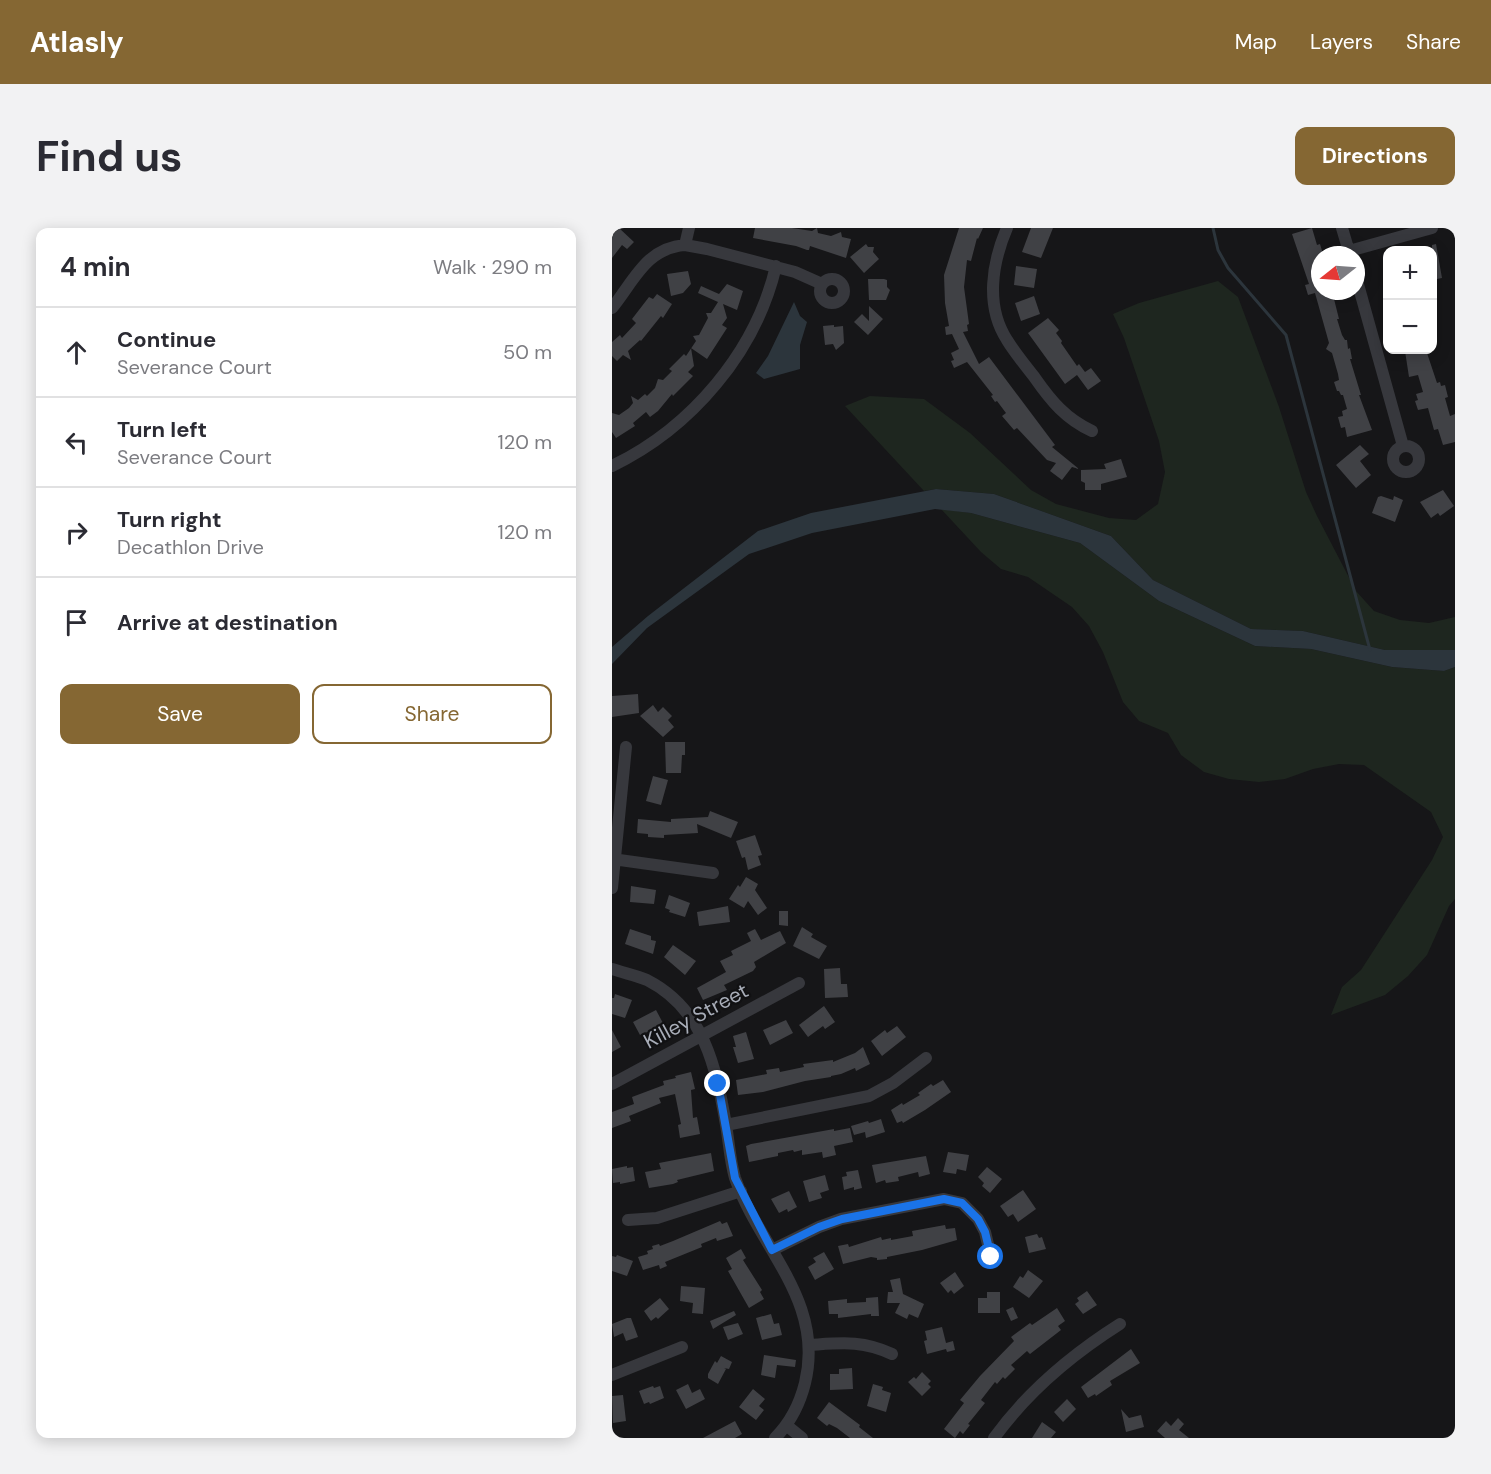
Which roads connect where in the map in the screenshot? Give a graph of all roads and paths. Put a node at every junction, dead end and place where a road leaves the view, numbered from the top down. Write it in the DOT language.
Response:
graph roads {
  1 [pos="689,228"];
  2 [pos="1007,228"];
  3 [pos="1342,228"];
  4 [pos="1432,228"];
  5 [pos="685,245"];
  6 [pos="1347,246"];
  7 [pos="1365,248"];
  8 [pos="776,266"];
  9 [pos="822,284"];
  10 [pos="1362,300"];
  11 [pos="612,308"];
  12 [pos="1092,431"];
  13 [pos="1403,446"];
  14 [pos="612,466"];
  15 [pos="626,747"];
  16 [pos="614,859"];
  17 [pos="713,873"];
  18 [pos="612,888"];
  19 [pos="612,969"];
  20 [pos="799,983"];
  21 [pos="701,1035"];
  22 [pos="926,1058"];
  23 [pos="612,1084"];
  24 [pos="726,1125"];
  25 [pos="741,1191"];
  26 [pos="628,1220"];
  27 [pos="772,1250"];
  28 [pos="991,1257"];
  29 [pos="1120,1324"];
  30 [pos="810,1345"];
  31 [pos="682,1347"];
  32 [pos="892,1354"];
  33 [pos="612,1375"];
  34 [pos="786,1425"];
  35 [pos="775,1438"];
  36 [pos="802,1438"];
  37 [pos="994,1438"];
  1 -- 5 [label="street"];
  2 -- 12 [label="street"];
  3 -- 6 [label="street"];
  4 -- 7 [label="street"];
  5 -- 8 [label="street"];
  5 -- 11 [label="street"];
  8 -- 9 [label="street"];
  8 -- 14 [label="street"];
  10 -- 13 [label="street"];
  15 -- 16 [label="street"];
  16 -- 17 [label="street"];
  16 -- 18 [label="street"];
  19 -- 21 [label="street"];
  20 -- 21 [label="street, Killey Street"];
  21 -- 23 [label="street, Killey Street"];
  21 -- 24 [label="street"];
  22 -- 24 [label="street"];
  24 -- 25 [label="street"];
  25 -- 26 [label="street"];
  25 -- 27 [label="street"];
  27 -- 28 [label="street"];
  27 -- 30 [label="street"];
  29 -- 37 [label="street"];
  30 -- 32 [label="street"];
  30 -- 34 [label="street"];
  31 -- 33 [label="street"];
  34 -- 35 [label="street"];
  34 -- 36 [label="street"];
}
